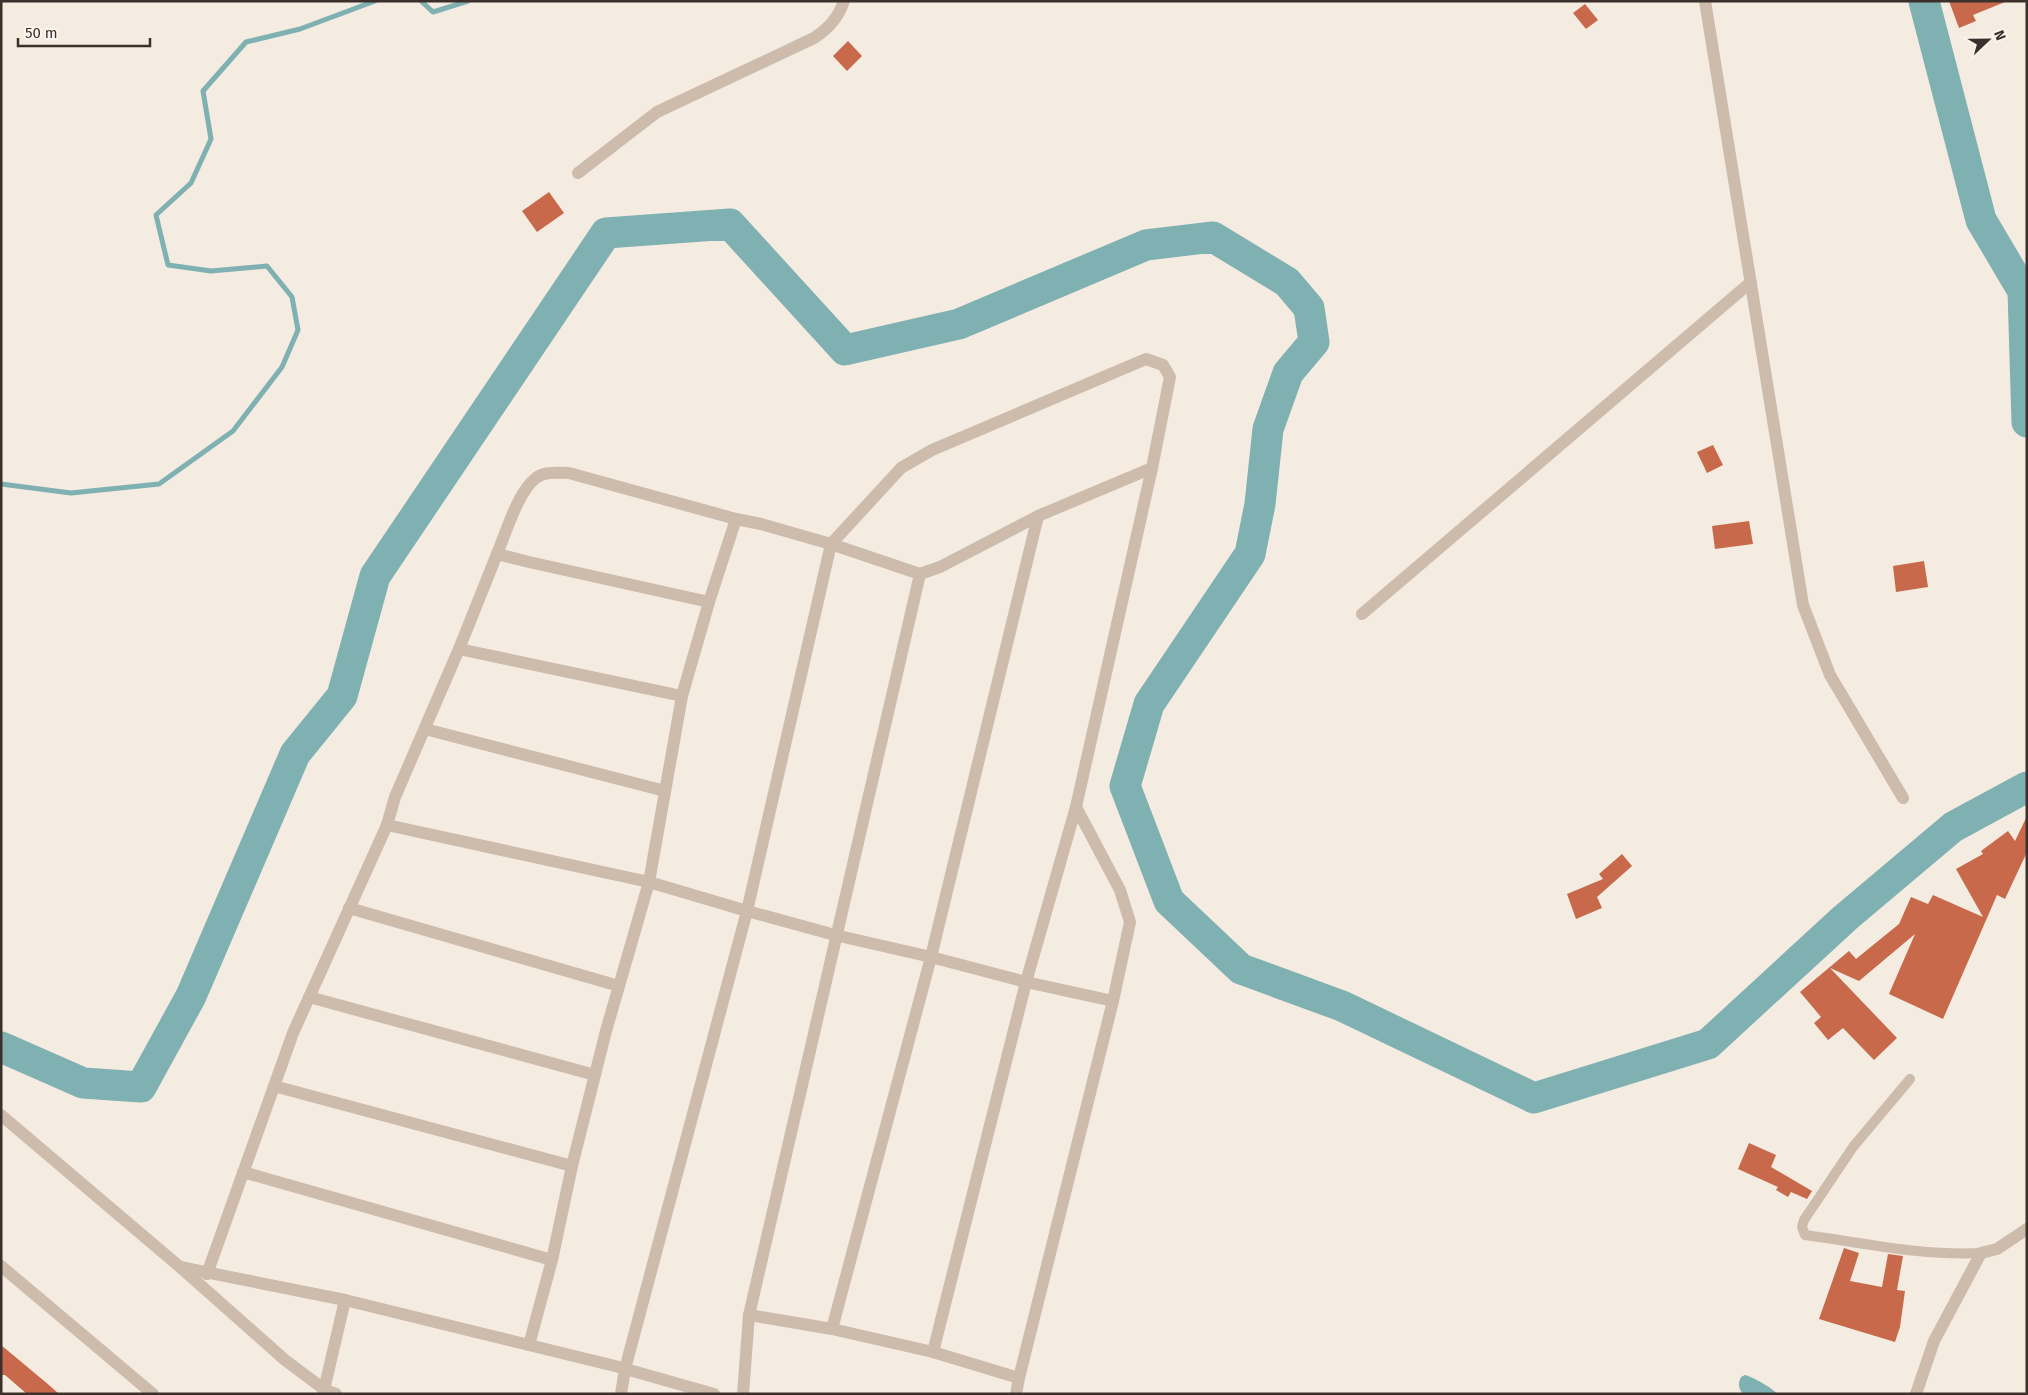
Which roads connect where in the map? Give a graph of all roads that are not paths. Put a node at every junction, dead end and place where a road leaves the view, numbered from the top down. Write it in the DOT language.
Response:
graph roads {
  1 [pos="844,1"];
  2 [pos="1705,1"];
  3 [pos="578,173"];
  4 [pos="1751,282"];
  5 [pos="1152,468"];
  6 [pos="1038,516"];
  7 [pos="736,519"];
  8 [pos="831,544"];
  9 [pos="497,554"];
  10 [pos="920,574"];
  11 [pos="709,602"];
  12 [pos="1362,614"];
  13 [pos="459,649"];
  14 [pos="682,696"];
  15 [pos="425,729"];
  16 [pos="665,791"];
  17 [pos="1903,798"];
  18 [pos="1076,807"];
  19 [pos="386,825"];
  20 [pos="649,882"];
  21 [pos="349,908"];
  22 [pos="747,912"];
  23 [pos="835,935"];
  24 [pos="931,957"];
  25 [pos="1026,982"];
  26 [pos="619,986"];
  27 [pos="309,997"];
  28 [pos="1114,1001"];
  29 [pos="595,1075"];
  30 [pos="1910,1079"];
  31 [pos="274,1086"];
  32 [pos="1,1115"];
  33 [pos="572,1166"];
  34 [pos="243,1172"];
  35 [pos="2027,1228"];
  36 [pos="1981,1253"];
  37 [pos="552,1260"];
  38 [pos="1,1266"];
  39 [pos="180,1267"];
  40 [pos="207,1274"];
  41 [pos="345,1300"];
  42 [pos="749,1314"];
  43 [pos="832,1329"];
  44 [pos="529,1345"];
  45 [pos="933,1352"];
  46 [pos="625,1369"];
  47 [pos="1020,1378"];
  48 [pos="328,1392"];
  49 [pos="153,1394"];
  50 [pos="621,1394"];
  51 [pos="714,1394"];
  52 [pos="743,1394"];
  53 [pos="1016,1394"];
  54 [pos="1916,1394"];
  1 -- 3 [label="street"];
  2 -- 4 [label="street"];
  4 -- 12 [label="street"];
  4 -- 17 [label="street"];
  5 -- 6 [label="street"];
  5 -- 8 [label="street"];
  5 -- 18 [label="street"];
  6 -- 10 [label="street"];
  6 -- 24 [label="street"];
  7 -- 8 [label="street"];
  7 -- 9 [label="street"];
  7 -- 11 [label="street"];
  8 -- 10 [label="street"];
  8 -- 22 [label="street"];
  9 -- 11 [label="street"];
  9 -- 13 [label="street"];
  10 -- 23 [label="street"];
  11 -- 14 [label="street"];
  13 -- 14 [label="street"];
  13 -- 15 [label="street"];
  14 -- 16 [label="street"];
  15 -- 16 [label="street"];
  15 -- 19 [label="street"];
  16 -- 20 [label="street"];
  18 -- 25 [label="street"];
  18 -- 28 [label="street"];
  19 -- 20 [label="street"];
  19 -- 21 [label="street"];
  20 -- 22 [label="street"];
  20 -- 26 [label="street"];
  21 -- 26 [label="street"];
  21 -- 27 [label="street"];
  22 -- 23 [label="street"];
  22 -- 46 [label="street"];
  23 -- 24 [label="street"];
  23 -- 42 [label="street"];
  24 -- 25 [label="street"];
  24 -- 43 [label="street"];
  25 -- 28 [label="street"];
  25 -- 45 [label="street"];
  26 -- 29 [label="street"];
  27 -- 29 [label="street"];
  27 -- 31 [label="street"];
  28 -- 47 [label="street"];
  29 -- 33 [label="street"];
  30 -- 36 [label="lane"];
  31 -- 33 [label="street"];
  31 -- 34 [label="street"];
  32 -- 39 [label="street"];
  33 -- 37 [label="street"];
  34 -- 37 [label="street"];
  34 -- 40 [label="street"];
  35 -- 36 [label="street"];
  36 -- 54 [label="street"];
  37 -- 44 [label="street"];
  38 -- 49 [label="street"];
  39 -- 40 [label="street"];
  39 -- 48 [label="street"];
  40 -- 41 [label="street"];
  41 -- 44 [label="street"];
  41 -- 48 [label="street"];
  42 -- 43 [label="street"];
  42 -- 52 [label="street"];
  43 -- 45 [label="street"];
  44 -- 46 [label="street"];
  45 -- 47 [label="street"];
  46 -- 50 [label="street"];
  46 -- 51 [label="street"];
  47 -- 53 [label="street"];
}
